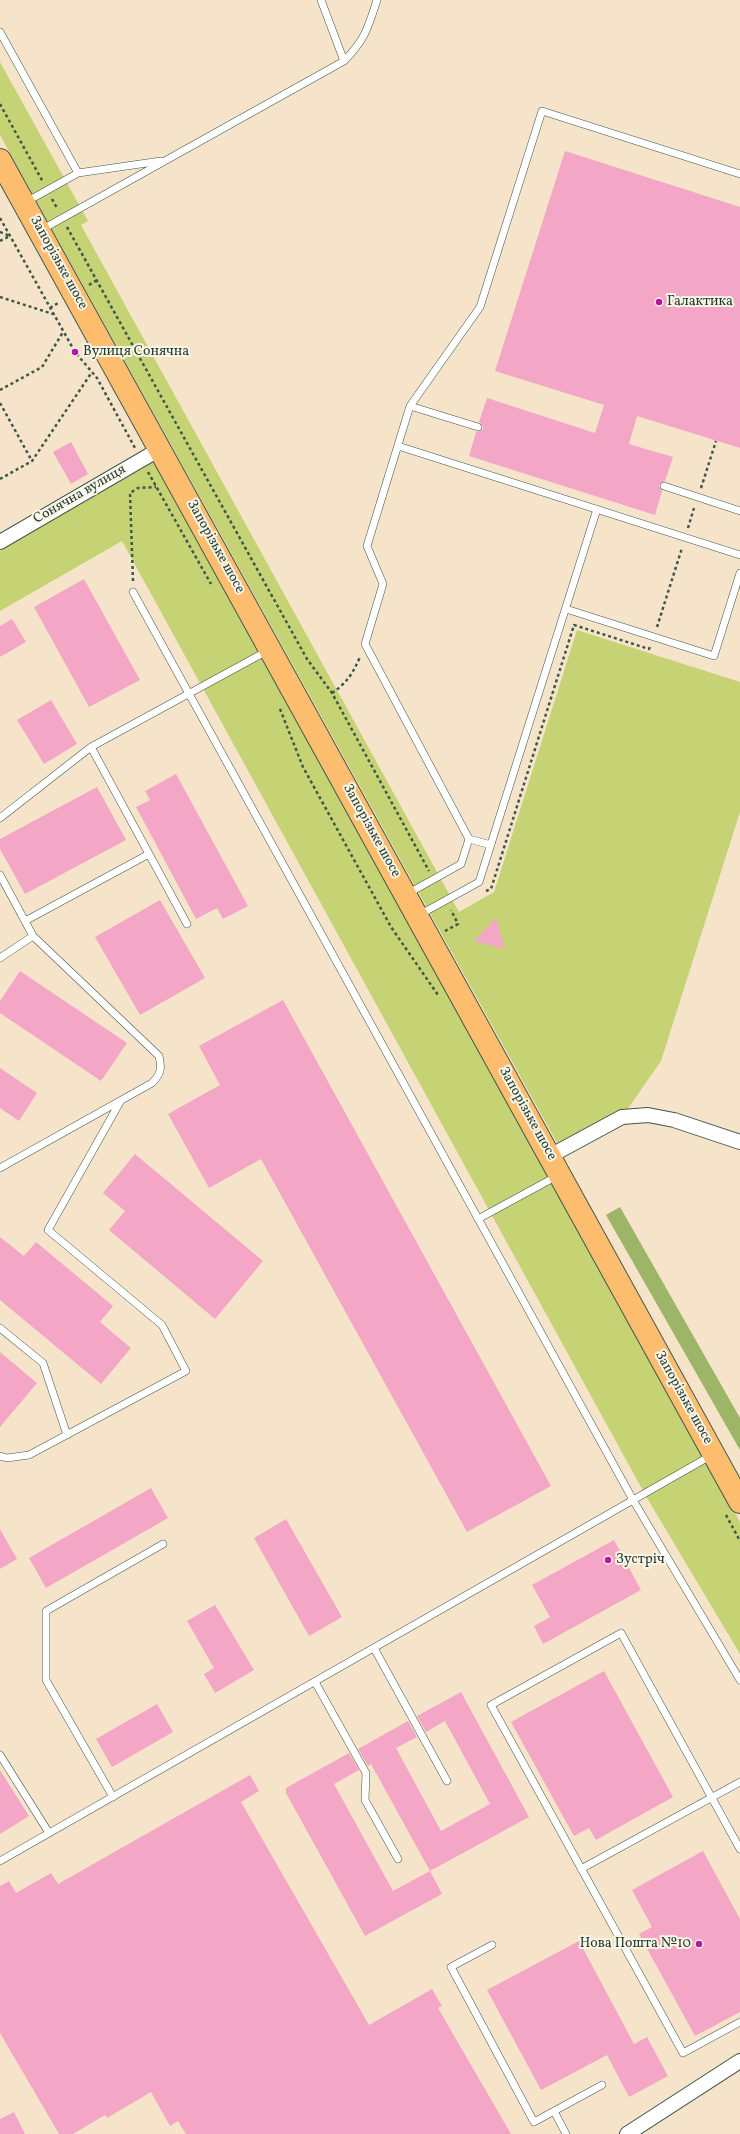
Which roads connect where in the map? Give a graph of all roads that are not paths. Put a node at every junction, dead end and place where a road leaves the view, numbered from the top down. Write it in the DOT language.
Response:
graph roads {
  1 [pos="321,0"];
  2 [pos="376,0"];
  3 [pos="0,32"];
  4 [pos="344,61"];
  5 [pos="0,160"];
  6 [pos="166,160"];
  7 [pos="78,173"];
  8 [pos="740,174"];
  9 [pos="24,203"];
  10 [pos="40,230"];
  11 [pos="410,406"];
  12 [pos="478,427"];
  13 [pos="398,446"];
  14 [pos="160,449"];
  15 [pos="664,486"];
  16 [pos="597,509"];
  17 [pos="740,511"];
  18 [pos="0,542"];
  19 [pos="740,554"];
  20 [pos="740,573"];
  21 [pos="133,592"];
  22 [pos="566,609"];
  23 [pos="271,649"];
  24 [pos="190,694"];
  25 [pos="91,747"];
  26 [pos="0,818"];
  27 [pos="469,839"];
  28 [pos="491,845"];
  29 [pos="149,854"];
  30 [pos="0,875"];
  31 [pos="406,894"];
  32 [pos="418,916"];
  33 [pos="25,921"];
  34 [pos="187,924"];
  35 [pos="33,936"];
  36 [pos="0,958"];
  37 [pos="120,1102"];
  38 [pos="740,1142"];
  39 [pos="555,1165"];
  40 [pos="0,1168"];
  41 [pos="478,1219"];
  42 [pos="0,1328"];
  43 [pos="67,1435"];
  44 [pos="714,1454"];
  45 [pos="0,1456"];
  46 [pos="633,1500"];
  47 [pos="740,1502"];
  48 [pos="163,1544"];
  49 [pos="374,1648"];
  50 [pos="740,1680"];
  51 [pos="315,1682"];
  52 [pos="0,1755"];
  53 [pos="447,1781"];
  54 [pos="740,1782"];
  55 [pos="113,1797"];
  56 [pos="711,1797"];
  57 [pos="49,1833"];
  58 [pos="740,1849"];
  59 [pos="398,1859"];
  60 [pos="0,1861"];
  61 [pos="582,1868"];
  62 [pos="492,1945"];
  63 [pos="740,2022"];
  64 [pos="740,2061"];
  65 [pos="602,2085"];
  66 [pos="554,2111"];
  67 [pos="566,2134"];
  68 [pos="627,2134"];
  1 -- 4 [label="lane"];
  2 -- 4 [label="lane"];
  3 -- 7 [label="lane"];
  4 -- 6 [label="lane"];
  5 -- 9 [label="main road, Запорізьке шосе"];
  6 -- 7 [label="lane"];
  6 -- 10 [label="lane"];
  7 -- 9 [label="lane"];
  8 -- 11 [label="lane"];
  9 -- 10 [label="main road, Запорізьке шосе"];
  10 -- 14 [label="main road, Запорізьке шосе"];
  11 -- 12 [label="lane"];
  11 -- 13 [label="lane"];
  13 -- 16 [label="lane"];
  13 -- 27 [label="lane"];
  14 -- 18 [label="street, Сонячна вулиця"];
  14 -- 23 [label="main road, Запорізьке шосе"];
  15 -- 17 [label="lane"];
  16 -- 19 [label="lane"];
  16 -- 22 [label="lane"];
  20 -- 22 [label="lane"];
  21 -- 24 [label="lane"];
  22 -- 28 [label="lane"];
  23 -- 24 [label="lane"];
  23 -- 31 [label="main road, Запорізьке шосе"];
  24 -- 25 [label="lane"];
  24 -- 41 [label="lane"];
  25 -- 26 [label="lane"];
  25 -- 29 [label="lane"];
  27 -- 28 [label="lane"];
  27 -- 31 [label="lane"];
  28 -- 32 [label="lane"];
  29 -- 33 [label="lane"];
  29 -- 34 [label="lane"];
  30 -- 33 [label="lane"];
  31 -- 32 [label="main road, Запорізьке шосе"];
  32 -- 39 [label="main road, Запорізьке шосе"];
  33 -- 35 [label="lane"];
  35 -- 36 [label="lane"];
  35 -- 37 [label="lane"];
  37 -- 40 [label="lane"];
  37 -- 43 [label="lane"];
  38 -- 39 [label="street"];
  39 -- 41 [label="lane"];
  39 -- 44 [label="main road, Запорізьке шосе"];
  41 -- 46 [label="lane"];
  42 -- 43 [label="lane"];
  43 -- 45 [label="lane"];
  44 -- 46 [label="lane"];
  44 -- 47 [label="main road, Запорізьке шосе"];
  46 -- 49 [label="lane"];
  46 -- 50 [label="lane"];
  48 -- 55 [label="lane"];
  49 -- 51 [label="lane"];
  49 -- 53 [label="lane"];
  51 -- 55 [label="lane"];
  51 -- 59 [label="lane"];
  52 -- 57 [label="lane"];
  54 -- 56 [label="lane"];
  55 -- 57 [label="lane"];
  56 -- 58 [label="lane"];
  56 -- 61 [label="lane"];
  56 -- 61 [label="lane"];
  57 -- 60 [label="lane"];
  61 -- 63 [label="lane"];
  62 -- 66 [label="lane"];
  64 -- 68 [label="street"];
  65 -- 66 [label="lane"];
  66 -- 67 [label="lane"];
}
